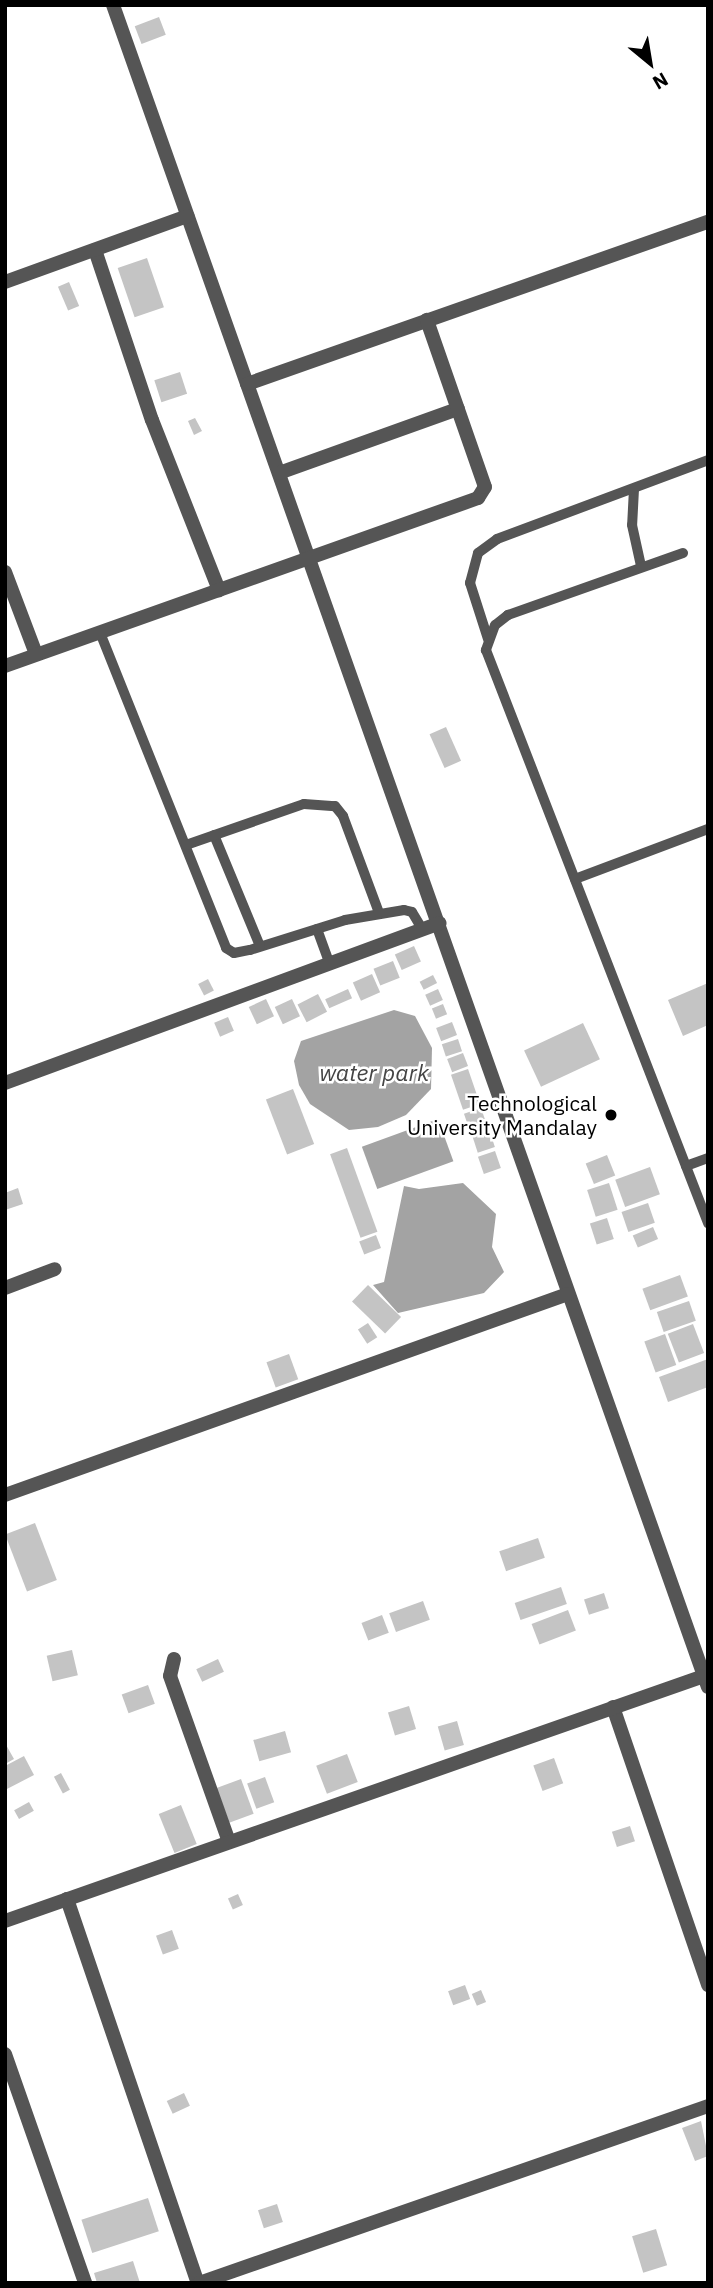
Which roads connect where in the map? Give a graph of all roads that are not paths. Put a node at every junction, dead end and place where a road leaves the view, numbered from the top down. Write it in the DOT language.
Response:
graph roads {
  1 [pos="113,5"];
  2 [pos="187,216"];
  3 [pos="708,222"];
  4 [pos="95,250"];
  5 [pos="5,282"];
  6 [pos="428,320"];
  7 [pos="247,383"];
  8 [pos="458,409"];
  9 [pos="708,460"];
  10 [pos="279,473"];
  11 [pos="635,489"];
  12 [pos="683,553"];
  13 [pos="310,560"];
  14 [pos="641,566"];
  15 [pos="5,572"];
  16 [pos="219,590"];
  17 [pos="101,635"];
  18 [pos="488,639"];
  19 [pos="36,654"];
  20 [pos="5,666"];
  21 [pos="708,829"];
  22 [pos="214,835"];
  23 [pos="186,845"];
  24 [pos="575,879"];
  25 [pos="379,913"];
  26 [pos="439,923"];
  27 [pos="421,927"];
  28 [pos="317,929"];
  29 [pos="260,946"];
  30 [pos="329,962"];
  31 [pos="5,1083"];
  32 [pos="708,1158"];
  33 [pos="686,1166"];
  34 [pos="708,1223"];
  35 [pos="55,1269"];
  36 [pos="5,1288"];
  37 [pos="568,1294"];
  38 [pos="5,1494"];
  39 [pos="174,1659"];
  40 [pos="706,1682"];
  41 [pos="613,1707"];
  42 [pos="229,1842"];
  43 [pos="67,1899"];
  44 [pos="5,1920"];
  45 [pos="708,1985"];
  46 [pos="5,2054"];
  47 [pos="708,2106"];
  48 [pos="85,2283"];
  49 [pos="198,2283"];
  1 -- 2 [label="street"];
  2 -- 4 [label="street"];
  2 -- 7 [label="street"];
  3 -- 6 [label="street"];
  4 -- 5 [label="street"];
  4 -- 16 [label="street"];
  6 -- 7 [label="street"];
  6 -- 8 [label="street"];
  7 -- 10 [label="street"];
  8 -- 10 [label="street"];
  8 -- 13 [label="street"];
  9 -- 11 [label="lane"];
  10 -- 13 [label="street"];
  11 -- 14 [label="lane"];
  11 -- 18 [label="lane"];
  12 -- 14 [label="lane"];
  13 -- 16 [label="street"];
  13 -- 26 [label="street"];
  14 -- 18 [label="lane"];
  15 -- 19 [label="street"];
  16 -- 17 [label="street"];
  17 -- 19 [label="street"];
  17 -- 23 [label="lane"];
  18 -- 24 [label="lane"];
  19 -- 20 [label="street"];
  21 -- 24 [label="lane"];
  22 -- 23 [label="lane"];
  22 -- 25 [label="lane"];
  22 -- 29 [label="lane"];
  23 -- 29 [label="lane"];
  24 -- 33 [label="lane"];
  25 -- 27 [label="lane"];
  25 -- 28 [label="lane"];
  26 -- 27 [label="street"];
  26 -- 37 [label="street"];
  27 -- 30 [label="street"];
  28 -- 29 [label="lane"];
  28 -- 30 [label="lane"];
  30 -- 31 [label="street"];
  32 -- 33 [label="lane"];
  33 -- 34 [label="lane"];
  35 -- 36 [label="street"];
  37 -- 38 [label="street"];
  37 -- 40 [label="street"];
  39 -- 42 [label="street"];
  40 -- 41 [label="street"];
  41 -- 42 [label="street"];
  41 -- 45 [label="street"];
  42 -- 43 [label="street"];
  43 -- 44 [label="street"];
  43 -- 49 [label="street"];
  46 -- 48 [label="street"];
  47 -- 49 [label="street"];
}
